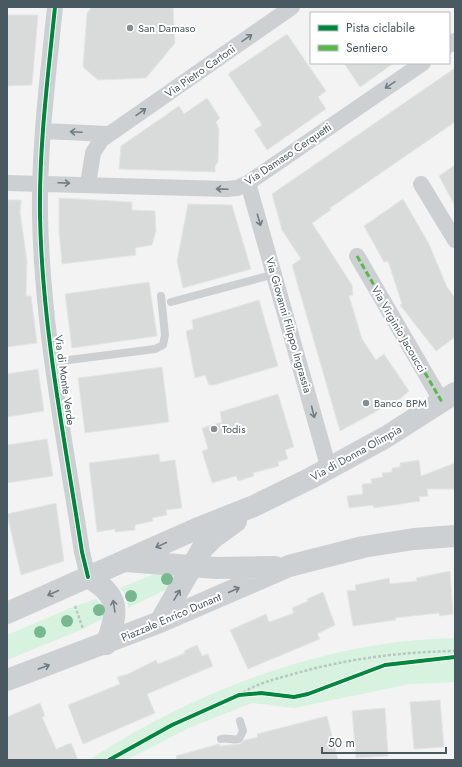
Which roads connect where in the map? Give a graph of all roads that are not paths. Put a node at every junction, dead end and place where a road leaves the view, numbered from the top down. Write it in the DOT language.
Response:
graph roads {
  1 [pos="55,7"];
  2 [pos="292,7"];
  3 [pos="422,64"];
  4 [pos="44,131"];
  5 [pos="108,134"];
  6 [pos="248,182"];
  7 [pos="7,183"];
  8 [pos="40,183"];
  9 [pos="88,184"];
  10 [pos="421,184"];
  11 [pos="455,240"];
  12 [pos="356,256"];
  13 [pos="275,274"];
  14 [pos="161,296"];
  15 [pos="171,302"];
  16 [pos="52,362"];
  17 [pos="448,397"];
  18 [pos="330,469"];
  19 [pos="254,506"];
  20 [pos="226,529"];
  21 [pos="455,536"];
  22 [pos="126,561"];
  23 [pos="289,566"];
  24 [pos="192,567"];
  25 [pos="240,568"];
  26 [pos="88,577"];
  27 [pos="7,613"];
  28 [pos="160,622"];
  29 [pos="106,644"];
  30 [pos="7,680"];
  31 [pos="240,721"];
  32 [pos="221,739"];
  1 -- 4 [label="street"];
  5 -- 2 [label="street, Via Pietro Cartoni, one-way"];
  3 -- 6 [label="street, Via Damaso Cerquetti, one-way"];
  5 -- 4 [label="street, one-way"];
  4 -- 8 [label="street, Via di Monte Verde"];
  5 -- 9 [label="street, Via Pietro Cartoni"];
  6 -- 9 [label="street, Via Damaso Cerquetti, one-way"];
  6 -- 13 [label="street, Via Giovanni Filippo Ingrassia, one-way"];
  7 -- 8 [label="street, Via Damaso Cerquetti"];
  8 -- 9 [label="street, Via Damaso Cerquetti, one-way"];
  8 -- 16 [label="street, Via di Monte Verde"];
  10 -- 11 [label="street"];
  12 -- 17 [label="street, Via Virginio Jacoucci"];
  13 -- 15 [label="lane"];
  13 -- 18 [label="street, Via Giovanni Filippo Ingrassia, one-way"];
  14 -- 16 [label="lane"];
  16 -- 26 [label="street, Via di Monte Verde"];
  17 -- 18 [label="street, Via di Donna Olimpia"];
  18 -- 19 [label="street, Via di Donna Olimpia"];
  19 -- 20 [label="street"];
  19 -- 22 [label="street, one-way"];
  20 -- 24 [label="street"];
  20 -- 25 [label="street"];
  21 -- 23 [label="street"];
  22 -- 24 [label="street"];
  22 -- 26 [label="street"];
  23 -- 25 [label="street"];
  28 -- 23 [label="street, Piazzale Enrico Dunant, one-way"];
  24 -- 25 [label="street"];
  28 -- 24 [label="street, one-way"];
  26 -- 27 [label="street, one-way"];
  29 -- 26 [label="street, one-way"];
  28 -- 29 [label="street, Piazzale Enrico Dunant"];
  30 -- 29 [label="street, Piazzale Enrico Dunant, one-way"];
  31 -- 32 [label="lane"];
}
